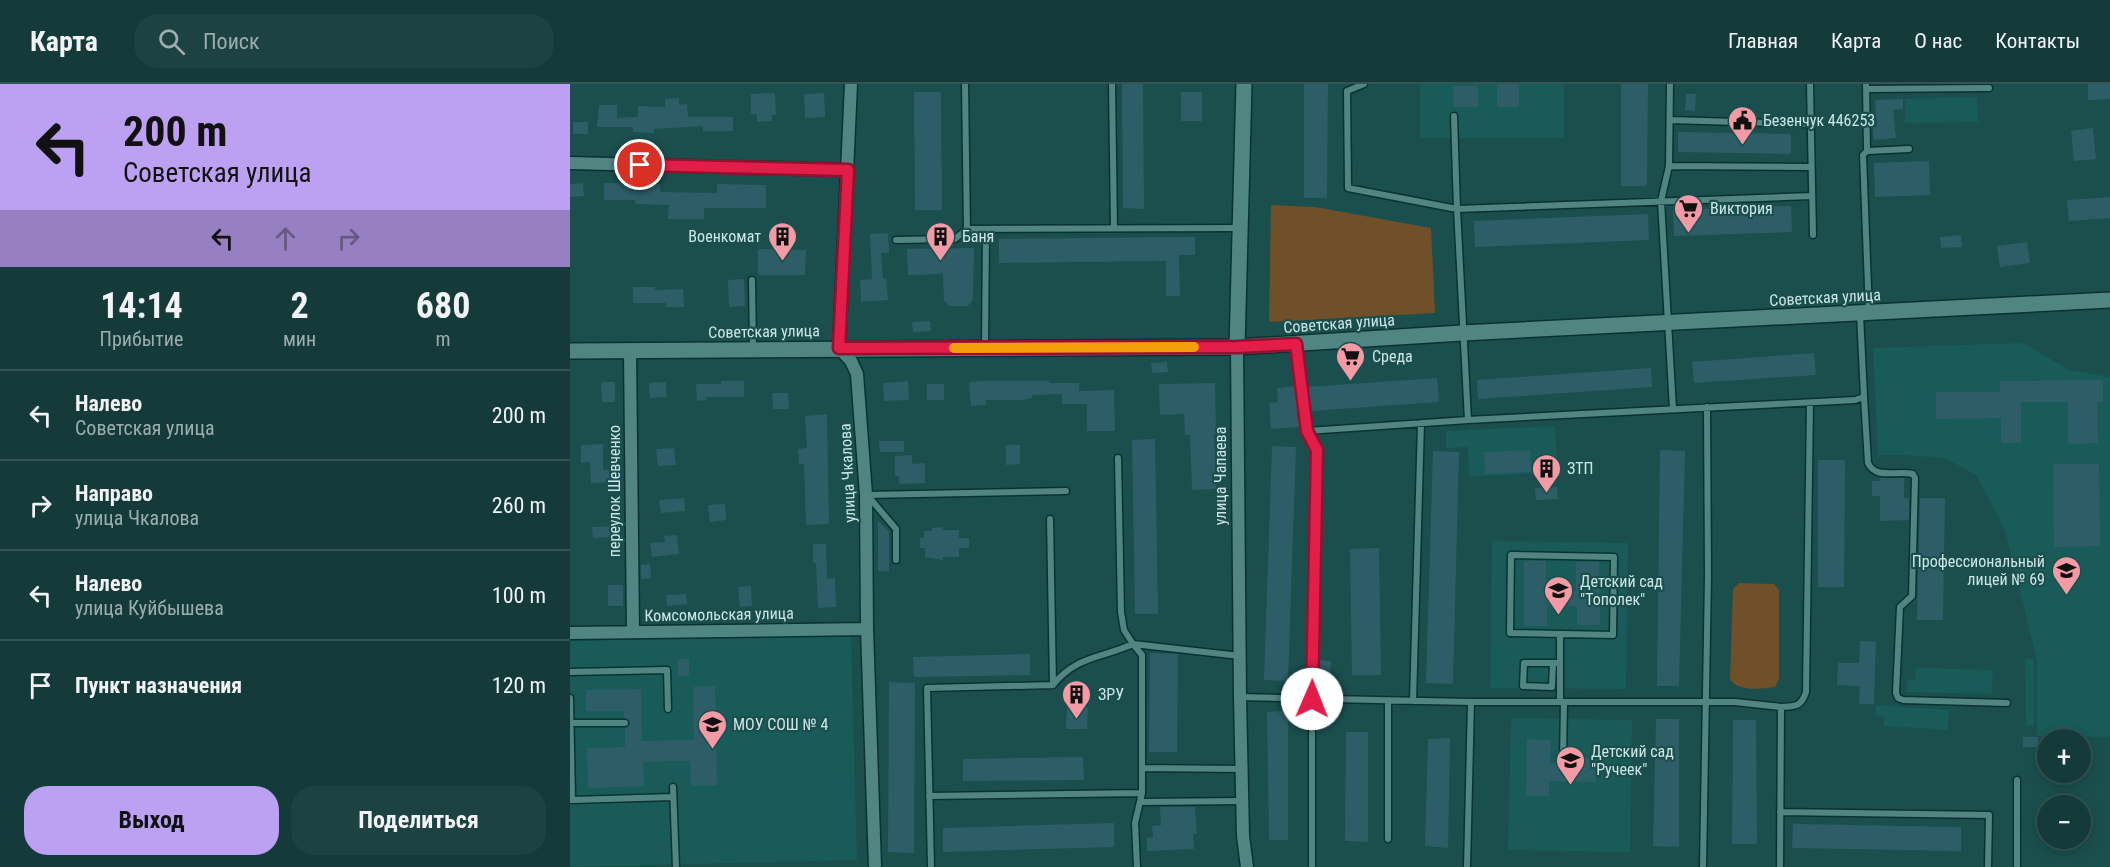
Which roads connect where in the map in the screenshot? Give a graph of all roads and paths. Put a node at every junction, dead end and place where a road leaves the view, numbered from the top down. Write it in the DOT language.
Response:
graph roads {
  1 [pos="851,84"];
  2 [pos="965,84"];
  3 [pos="1112,84"];
  4 [pos="1244,84"];
  5 [pos="1364,84"];
  6 [pos="1670,84"];
  7 [pos="1810,84"];
  8 [pos="1866,87"];
  9 [pos="1989,87"];
  10 [pos="1454,116"];
  11 [pos="1670,120"];
  12 [pos="1810,124"];
  13 [pos="1909,149"];
  14 [pos="1867,151"];
  15 [pos="570,163"];
  16 [pos="1669,166"];
  17 [pos="1811,167"];
  18 [pos="848,170"];
  19 [pos="1812,196"];
  20 [pos="1661,201"];
  21 [pos="1457,209"];
  22 [pos="1114,228"];
  23 [pos="1240,228"];
  24 [pos="967,229"];
  25 [pos="986,229"];
  26 [pos="1813,235"];
  27 [pos="896,240"];
  28 [pos="752,280"];
  29 [pos="2110,300"];
  30 [pos="1865,313"];
  31 [pos="1667,323"];
  32 [pos="1462,333"];
  33 [pos="1296,344"];
  34 [pos="1237,347"];
  35 [pos="839,348"];
  36 [pos="985,348"];
  37 [pos="753,349"];
  38 [pos="570,351"];
  39 [pos="630,351"];
  40 [pos="1864,398"];
  41 [pos="1810,403"];
  42 [pos="1707,407"];
  43 [pos="1672,409"];
  44 [pos="1468,420"];
  45 [pos="1421,423"];
  46 [pos="1307,431"];
  47 [pos="1118,458"];
  48 [pos="1066,491"];
  49 [pos="866,495"];
  50 [pos="1050,519"];
  51 [pos="896,560"];
  52 [pos="867,629"];
  53 [pos="633,632"];
  54 [pos="570,633"];
  55 [pos="1560,634"];
  56 [pos="1133,644"];
  57 [pos="1240,656"];
  58 [pos="1556,663"];
  59 [pos="570,672"];
  60 [pos="1053,685"];
  61 [pos="570,698"];
  62 [pos="1239,698"];
  63 [pos="1312,699"];
  64 [pos="1388,701"];
  65 [pos="1413,701"];
  66 [pos="1471,702"];
  67 [pos="1562,702"];
  68 [pos="1706,702"];
  69 [pos="2007,703"];
  70 [pos="1781,707"];
  71 [pos="668,709"];
  72 [pos="570,723"];
  73 [pos="625,723"];
  74 [pos="1563,758"];
  75 [pos="1142,768"];
  76 [pos="1242,769"];
  77 [pos="2017,780"];
  78 [pos="673,787"];
  79 [pos="1142,793"];
  80 [pos="929,796"];
  81 [pos="673,797"];
  82 [pos="1242,801"];
  83 [pos="1140,802"];
  84 [pos="1780,812"];
  85 [pos="1388,838"];
  86 [pos="676,867"];
  87 [pos="875,867"];
  88 [pos="931,867"];
  89 [pos="1137,867"];
  90 [pos="1247,867"];
  91 [pos="1312,867"];
  92 [pos="1467,867"];
  93 [pos="1703,867"];
  94 [pos="1780,867"];
  95 [pos="1988,867"];
  96 [pos="2017,867"];
  1 -- 18 [label="street"];
  2 -- 24 [label="lane"];
  3 -- 22 [label="lane"];
  4 -- 23 [label="street, улица Чапаева"];
  5 -- 21 [label="lane"];
  6 -- 11 [label="lane"];
  7 -- 12 [label="lane"];
  8 -- 9 [label="lane"];
  8 -- 14 [label="lane"];
  10 -- 21 [label="lane"];
  11 -- 12 [label="lane"];
  11 -- 16 [label="lane"];
  12 -- 17 [label="lane"];
  13 -- 14 [label="lane"];
  14 -- 30 [label="lane"];
  15 -- 18 [label="street"];
  16 -- 17 [label="lane"];
  16 -- 20 [label="lane"];
  17 -- 19 [label="lane"];
  18 -- 35 [label="street"];
  19 -- 20 [label="lane"];
  19 -- 26 [label="lane"];
  20 -- 21 [label="lane"];
  20 -- 31 [label="lane"];
  21 -- 32 [label="lane"];
  22 -- 23 [label="lane"];
  22 -- 25 [label="lane"];
  23 -- 34 [label="street, улица Чапаева"];
  24 -- 25 [label="lane"];
  24 -- 27 [label="lane"];
  25 -- 36 [label="lane"];
  28 -- 37 [label="lane"];
  29 -- 30 [label="street, Советская улица"];
  30 -- 31 [label="street, Советская улица"];
  30 -- 40 [label="lane"];
  31 -- 32 [label="street, Советская улица"];
  31 -- 43 [label="lane"];
  32 -- 33 [label="street, Советская улица"];
  32 -- 44 [label="lane"];
  33 -- 34 [label="street, Советская улица"];
  33 -- 46 [label="lane"];
  34 -- 36 [label="street, Советская улица"];
  34 -- 57 [label="street, улица Чапаева"];
  35 -- 36 [label="street, Советская улица"];
  35 -- 37 [label="street, Советская улица"];
  35 -- 49 [label="street, улица Чкалова"];
  37 -- 39 [label="street, Советская улица"];
  38 -- 39 [label="street, Советская улица"];
  39 -- 53 [label="street, переулок Шевченко"];
  40 -- 41 [label="lane"];
  40 -- 69 [label="lane"];
  41 -- 42 [label="lane"];
  41 -- 70 [label="lane"];
  42 -- 43 [label="lane"];
  42 -- 68 [label="lane"];
  43 -- 44 [label="lane"];
  44 -- 45 [label="lane"];
  45 -- 46 [label="lane"];
  45 -- 65 [label="lane"];
  46 -- 63 [label="lane"];
  47 -- 56 [label="lane"];
  48 -- 49 [label="lane"];
  49 -- 51 [label="lane"];
  49 -- 52 [label="street, улица Чкалова"];
  50 -- 60 [label="lane"];
  52 -- 53 [label="street, Комсомольская улица"];
  52 -- 87 [label="street, улица Чкалова"];
  53 -- 54 [label="street, Комсомольская улица"];
  55 -- 55 [label="lane"];
  55 -- 58 [label="lane"];
  56 -- 57 [label="lane"];
  56 -- 60 [label="lane"];
  56 -- 75 [label="lane"];
  57 -- 62 [label="street, улица Чапаева"];
  58 -- 58 [label="lane"];
  58 -- 67 [label="lane"];
  59 -- 71 [label="lane"];
  60 -- 80 [label="lane"];
  61 -- 72 [label="lane"];
  62 -- 63 [label="lane"];
  62 -- 76 [label="street, улица Чапаева"];
  63 -- 64 [label="lane"];
  63 -- 91 [label="lane"];
  64 -- 65 [label="lane"];
  64 -- 85 [label="lane"];
  65 -- 66 [label="lane"];
  66 -- 67 [label="lane"];
  66 -- 92 [label="lane"];
  67 -- 68 [label="lane"];
  67 -- 74 [label="lane"];
  68 -- 70 [label="lane"];
  68 -- 93 [label="lane"];
  70 -- 84 [label="lane"];
  72 -- 73 [label="lane"];
  72 -- 81 [label="lane"];
  75 -- 76 [label="lane"];
  75 -- 79 [label="lane"];
  76 -- 82 [label="street, улица Чапаева"];
  77 -- 96 [label="lane"];
  78 -- 81 [label="lane"];
  79 -- 80 [label="lane"];
  79 -- 83 [label="lane"];
  80 -- 88 [label="lane"];
  81 -- 86 [label="lane"];
  82 -- 83 [label="lane"];
  82 -- 90 [label="street, улица Чапаева"];
  83 -- 89 [label="lane"];
  84 -- 94 [label="lane"];
  84 -- 95 [label="lane"];
}
